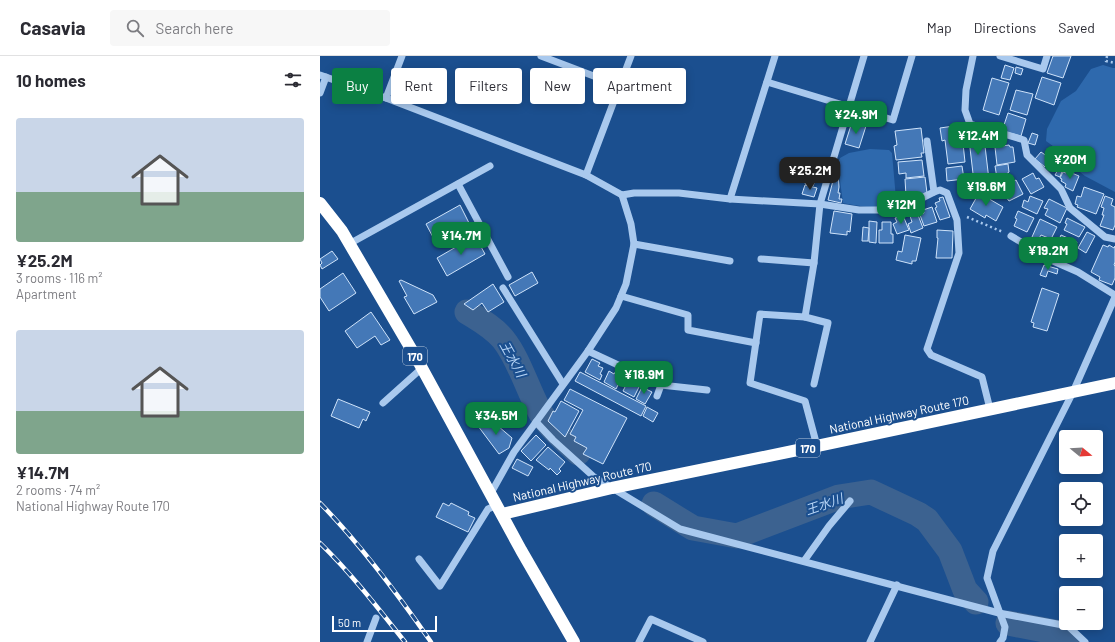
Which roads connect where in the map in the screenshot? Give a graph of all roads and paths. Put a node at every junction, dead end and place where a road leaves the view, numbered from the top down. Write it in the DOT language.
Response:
graph roads {
  1 [pos="402,56"];
  2 [pos="541,56"];
  3 [pos="631,56"];
  4 [pos="775,56"];
  5 [pos="864,56"];
  6 [pos="912,56"];
  7 [pos="973,56"];
  8 [pos="1000,56"];
  9 [pos="1047,56"];
  10 [pos="1107,56"];
  11 [pos="1115,63"];
  12 [pos="627,68"];
  13 [pos="323,76"];
  14 [pos="593,76"];
  15 [pos="767,82"];
  16 [pos="320,93"];
  17 [pos="386,98"];
  18 [pos="613,104"];
  19 [pos="849,106"];
  20 [pos="927,141"];
  21 [pos="490,166"];
  22 [pos="586,175"];
  23 [pos="458,184"];
  24 [pos="934,192"];
  25 [pos="622,195"];
  26 [pos="730,199"];
  27 [pos="320,203"];
  28 [pos="820,204"];
  29 [pos="955,214"];
  30 [pos="1011,236"];
  31 [pos="1115,239"];
  32 [pos="349,244"];
  33 [pos="634,244"];
  34 [pos="761,258"];
  35 [pos="730,261"];
  36 [pos="814,262"];
  37 [pos="508,277"];
  38 [pos="503,288"];
  39 [pos="621,296"];
  40 [pos="1115,296"];
  41 [pos="805,317"];
  42 [pos="756,343"];
  43 [pos="588,350"];
  44 [pos="422,368"];
  45 [pos="1115,383"];
  46 [pos="563,384"];
  47 [pos="814,384"];
  48 [pos="661,385"];
  49 [pos="708,390"];
  50 [pos="1072,392"];
  51 [pos="657,396"];
  52 [pos="384,403"];
  53 [pos="990,409"];
  54 [pos="540,417"];
  55 [pos="817,446"];
  56 [pos="612,488"];
  57 [pos="491,493"];
  58 [pos="850,501"];
  59 [pos="500,509"];
  60 [pos="419,559"];
  61 [pos="804,561"];
  62 [pos="897,585"];
  63 [pos="1000,613"];
  64 [pos="376,618"];
  65 [pos="367,642"];
  66 [pos="574,642"];
  67 [pos="639,642"];
  68 [pos="703,642"];
  69 [pos="870,642"];
  70 [pos="1000,642"];
  71 [pos="1085,642"];
  1 -- 17 [label="street"];
  2 -- 14 [label="street"];
  3 -- 12 [label="street"];
  4 -- 15 [label="street"];
  5 -- 19 [label="street"];
  6 -- 19 [label="street"];
  7 -- 31 [label="street"];
  8 -- 9 [label="street"];
  10 -- 11 [label="path"];
  13 -- 16 [label="street"];
  13 -- 17 [label="street"];
  15 -- 19 [label="street"];
  15 -- 26 [label="street"];
  17 -- 22 [label="street"];
  18 -- 22 [label="street"];
  19 -- 28 [label="street"];
  20 -- 24 [label="street"];
  21 -- 23 [label="street"];
  22 -- 25 [label="street"];
  23 -- 32 [label="street"];
  23 -- 37 [label="street"];
  24 -- 28 [label="street"];
  24 -- 29 [label="street"];
  25 -- 26 [label="street"];
  25 -- 33 [label="street"];
  26 -- 28 [label="street"];
  27 -- 32 [label="highway, National Highway Route 170 / 170"];
  28 -- 36 [label="street"];
  29 -- 30 [label="path"];
  29 -- 53 [label="street"];
  30 -- 40 [label="street"];
  32 -- 44 [label="highway, National Highway Route 170 / 170"];
  33 -- 35 [label="street"];
  33 -- 39 [label="street"];
  34 -- 36 [label="street"];
  36 -- 41 [label="street"];
  38 -- 46 [label="street"];
  39 -- 42 [label="street"];
  39 -- 43 [label="street"];
  40 -- 50 [label="street"];
  41 -- 42 [label="street"];
  41 -- 47 [label="street"];
  42 -- 55 [label="street"];
  43 -- 46 [label="street"];
  43 -- 48 [label="street"];
  44 -- 52 [label="street"];
  44 -- 57 [label="highway, National Highway Route 170 / 170"];
  45 -- 50 [label="highway, National Highway Route 170 / 170"];
  46 -- 54 [label="street"];
  48 -- 49 [label="street"];
  48 -- 51 [label="street"];
  50 -- 53 [label="highway, National Highway Route 170 / 170"];
  50 -- 63 [label="street"];
  53 -- 55 [label="highway, National Highway Route 170 / 170"];
  54 -- 56 [label="street"];
  54 -- 57 [label="street"];
  55 -- 56 [label="highway, National Highway Route 170 / 170"];
  56 -- 59 [label="highway, National Highway Route 170 / 170"];
  56 -- 61 [label="street"];
  57 -- 59 [label="highway, National Highway Route 170 / 170"];
  58 -- 61 [label="street"];
  59 -- 60 [label="street"];
  59 -- 66 [label="highway, National Highway Route 170 / 170"];
  61 -- 62 [label="street"];
  62 -- 63 [label="street"];
  62 -- 69 [label="street"];
  63 -- 70 [label="street"];
  63 -- 71 [label="street"];
  64 -- 65 [label="street"];
  67 -- 68 [label="street"];
}
